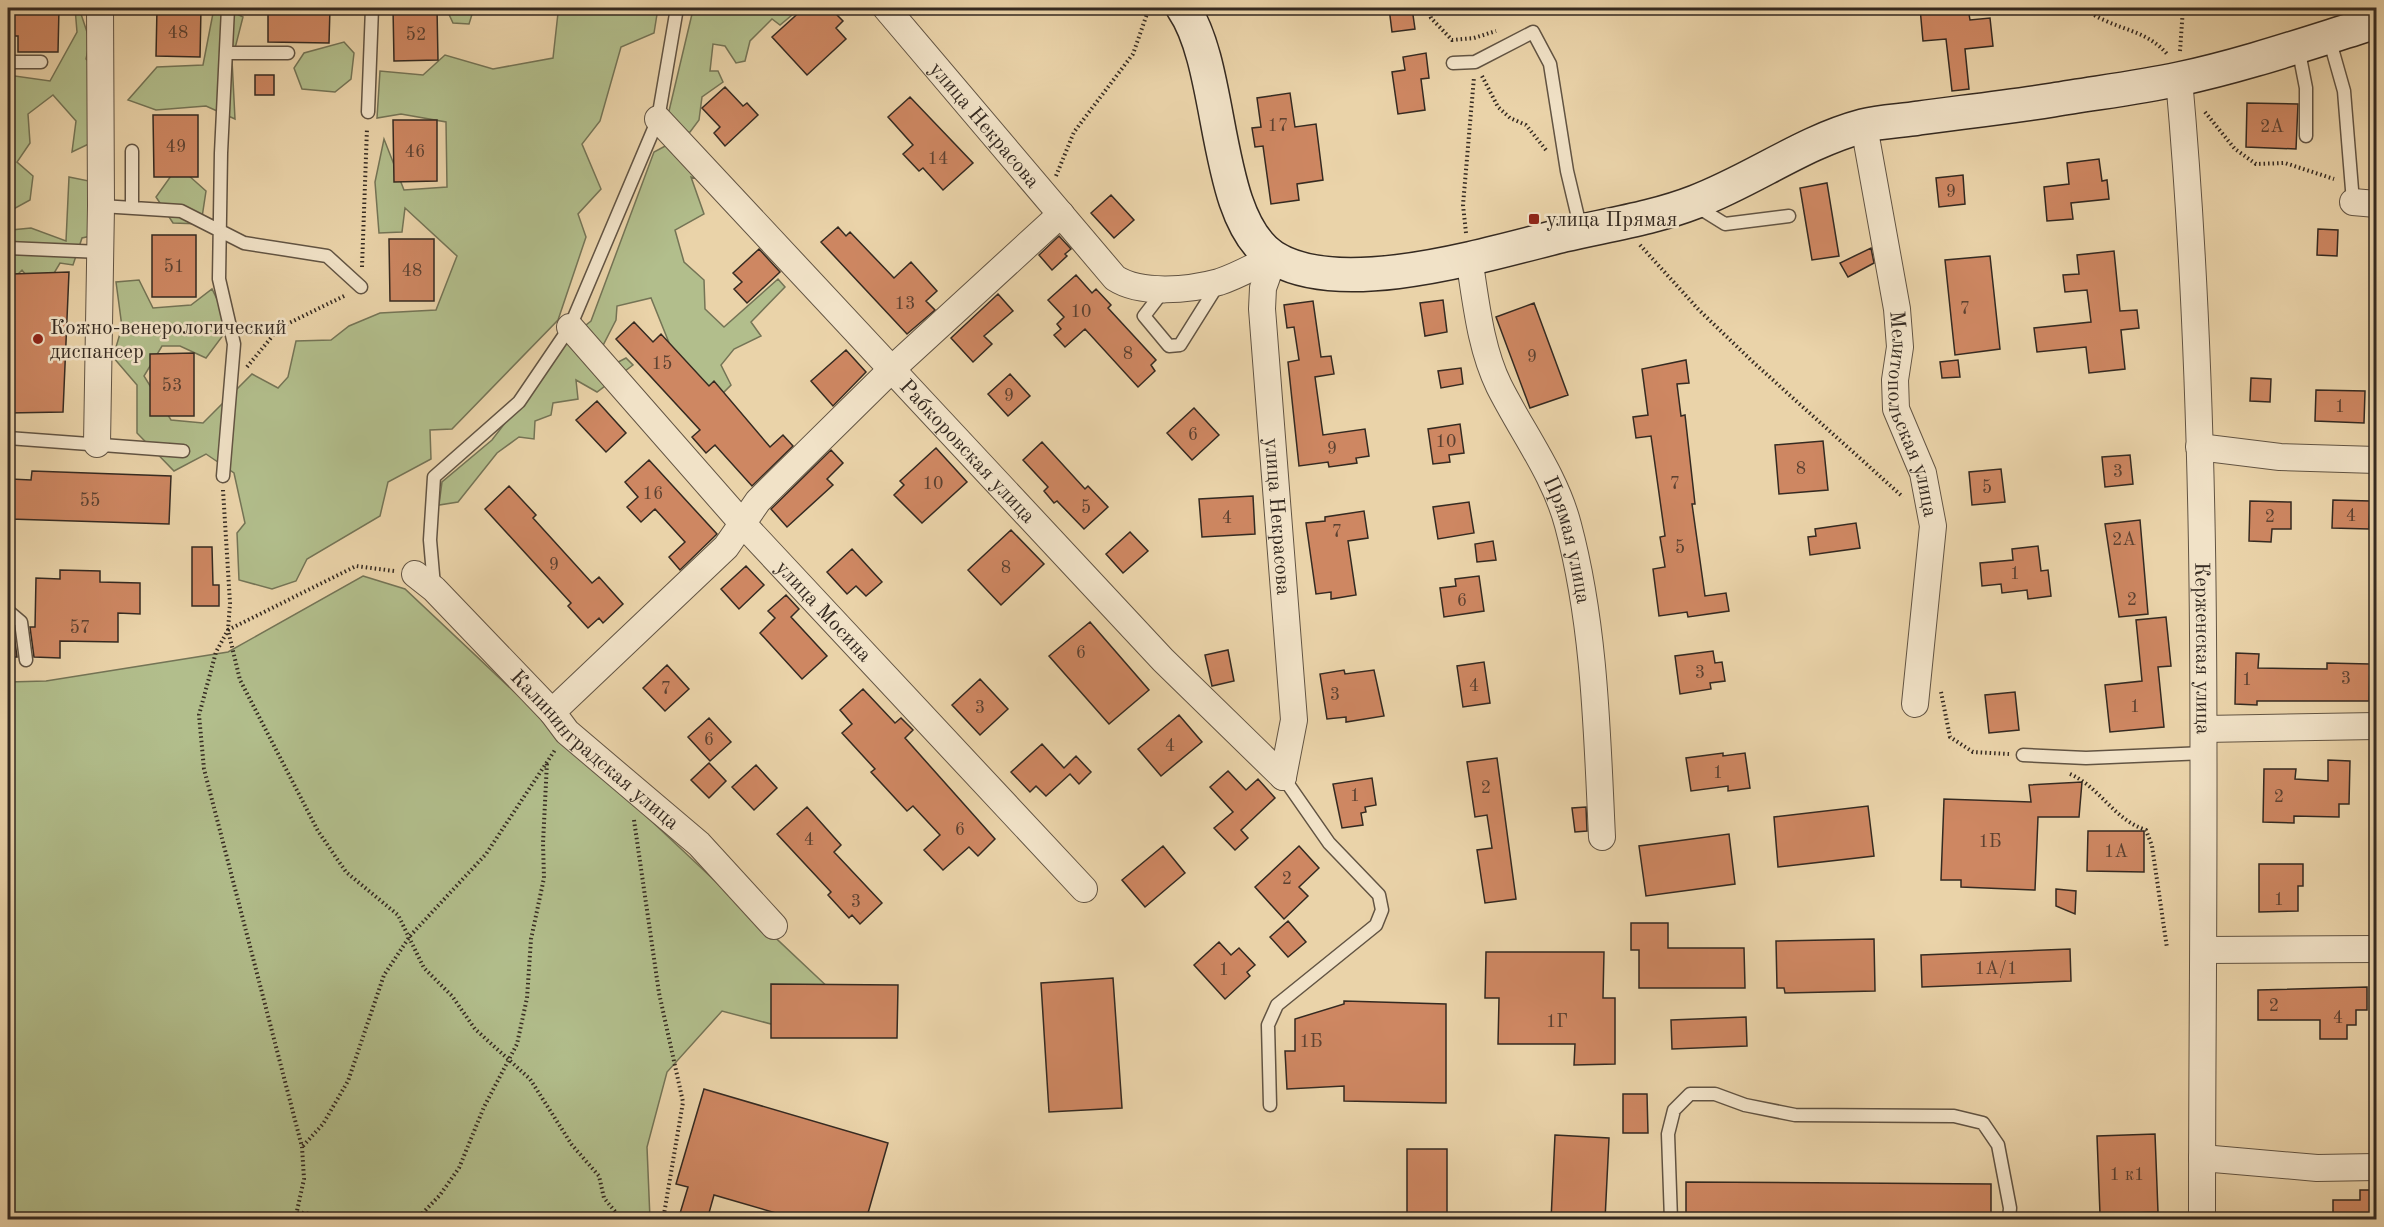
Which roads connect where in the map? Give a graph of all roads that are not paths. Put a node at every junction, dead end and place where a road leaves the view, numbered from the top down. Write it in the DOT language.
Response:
graph roads {
  1 [pos="100,8"];
  2 [pos="228,8"];
  3 [pos="372,8"];
  4 [pos="677,8"];
  5 [pos="886,8"];
  6 [pos="1184,8"];
  7 [pos="2376,22"];
  8 [pos="2329,36"];
  9 [pos="2298,46"];
  10 [pos="226,53"];
  11 [pos="288,53"];
  12 [pos="8,62"];
  13 [pos="41,62"];
  14 [pos="1453,63"];
  15 [pos="2179,79"];
  16 [pos="368,112"];
  17 [pos="658,119"];
  18 [pos="1864,126"];
  19 [pos="2306,136"];
  20 [pos="132,151"];
  21 [pos="2360,197"];
  22 [pos="1692,204"];
  23 [pos="101,206"];
  24 [pos="132,207"];
  25 [pos="1055,207"];
  26 [pos="1789,216"];
  27 [pos="220,231"];
  28 [pos="1581,231"];
  29 [pos="8,248"];
  30 [pos="101,252"];
  31 [pos="1274,257"];
  32 [pos="1469,258"];
  33 [pos="1219,282"];
  34 [pos="362,287"];
  35 [pos="1164,290"];
  36 [pos="570,327"];
  37 [pos="893,368"];
  38 [pos="8,438"];
  39 [pos="97,444"];
  40 [pos="2199,447"];
  41 [pos="183,451"];
  42 [pos="2376,460"];
  43 [pos="223,476"];
  44 [pos="742,523"];
  45 [pos="425,582"];
  46 [pos="8,607"];
  47 [pos="8,612"];
  48 [pos="26,660"];
  49 [pos="1915,705"];
  50 [pos="560,722"];
  51 [pos="2376,726"];
  52 [pos="2205,741"];
  53 [pos="2023,755"];
  54 [pos="1283,777"];
  55 [pos="1602,837"];
  56 [pos="1084,889"];
  57 [pos="774,926"];
  58 [pos="2376,949"];
  59 [pos="2205,950"];
  60 [pos="1270,1105"];
  61 [pos="2202,1158"];
  62 [pos="2376,1167"];
  63 [pos="1671,1220"];
  64 [pos="2009,1220"];
  65 [pos="2202,1220"];
  1 -- 23 [label="street"];
  2 -- 10 [label="lane"];
  3 -- 16 [label="lane"];
  4 -- 17 [label="lane"];
  5 -- 25 [label="street, улица Некрасова"];
  6 -- 31 [label="street"];
  7 -- 8 [label="street"];
  8 -- 9 [label="street"];
  8 -- 21 [label="lane"];
  9 -- 15 [label="street"];
  9 -- 19 [label="lane"];
  10 -- 11 [label="lane"];
  10 -- 27 [label="lane"];
  12 -- 13 [label="lane"];
  14 -- 28 [label="lane"];
  15 -- 18 [label="street"];
  15 -- 40 [label="street, Керженская улица"];
  17 -- 36 [label="lane"];
  17 -- 37 [label="street, Рабкоровская улица"];
  18 -- 22 [label="street"];
  18 -- 49 [label="street, Мелитопольская улица"];
  20 -- 24 [label="lane"];
  22 -- 26 [label="lane"];
  22 -- 28 [label="street"];
  23 -- 24 [label="lane"];
  23 -- 30 [label="street"];
  24 -- 27 [label="lane"];
  25 -- 35 [label="street, улица Некрасова"];
  25 -- 37 [label="street"];
  27 -- 34 [label="lane"];
  27 -- 43 [label="lane"];
  28 -- 32 [label="street"];
  29 -- 30 [label="lane"];
  30 -- 39 [label="street"];
  31 -- 32 [label="street"];
  31 -- 33 [label="street, улица Некрасова"];
  31 -- 54 [label="street, улица Некрасова"];
  32 -- 55 [label="street, Прямая улица"];
  33 -- 35 [label="street, улица Некрасова"];
  33 -- 35 [label="lane"];
  36 -- 44 [label="street, улица Мосина"];
  36 -- 45 [label="lane"];
  37 -- 44 [label="street"];
  37 -- 54 [label="street, Рабкоровская улица"];
  38 -- 39 [label="lane"];
  39 -- 41 [label="lane"];
  40 -- 42 [label="street"];
  40 -- 52 [label="street, Керженская улица"];
  44 -- 50 [label="street"];
  44 -- 56 [label="street, улица Мосина"];
  45 -- 50 [label="street, Калининградская улица"];
  46 -- 47 [label="lane"];
  47 -- 48 [label="lane"];
  50 -- 57 [label="street, Калининградская улица"];
  51 -- 52 [label="street"];
  52 -- 53 [label="lane"];
  52 -- 59 [label="street, Керженская улица"];
  54 -- 60 [label="lane"];
  58 -- 59 [label="street"];
  59 -- 61 [label="street, Керженская улица"];
  61 -- 62 [label="street"];
  61 -- 65 [label="street, Керженская улица"];
  63 -- 64 [label="lane"];
}
